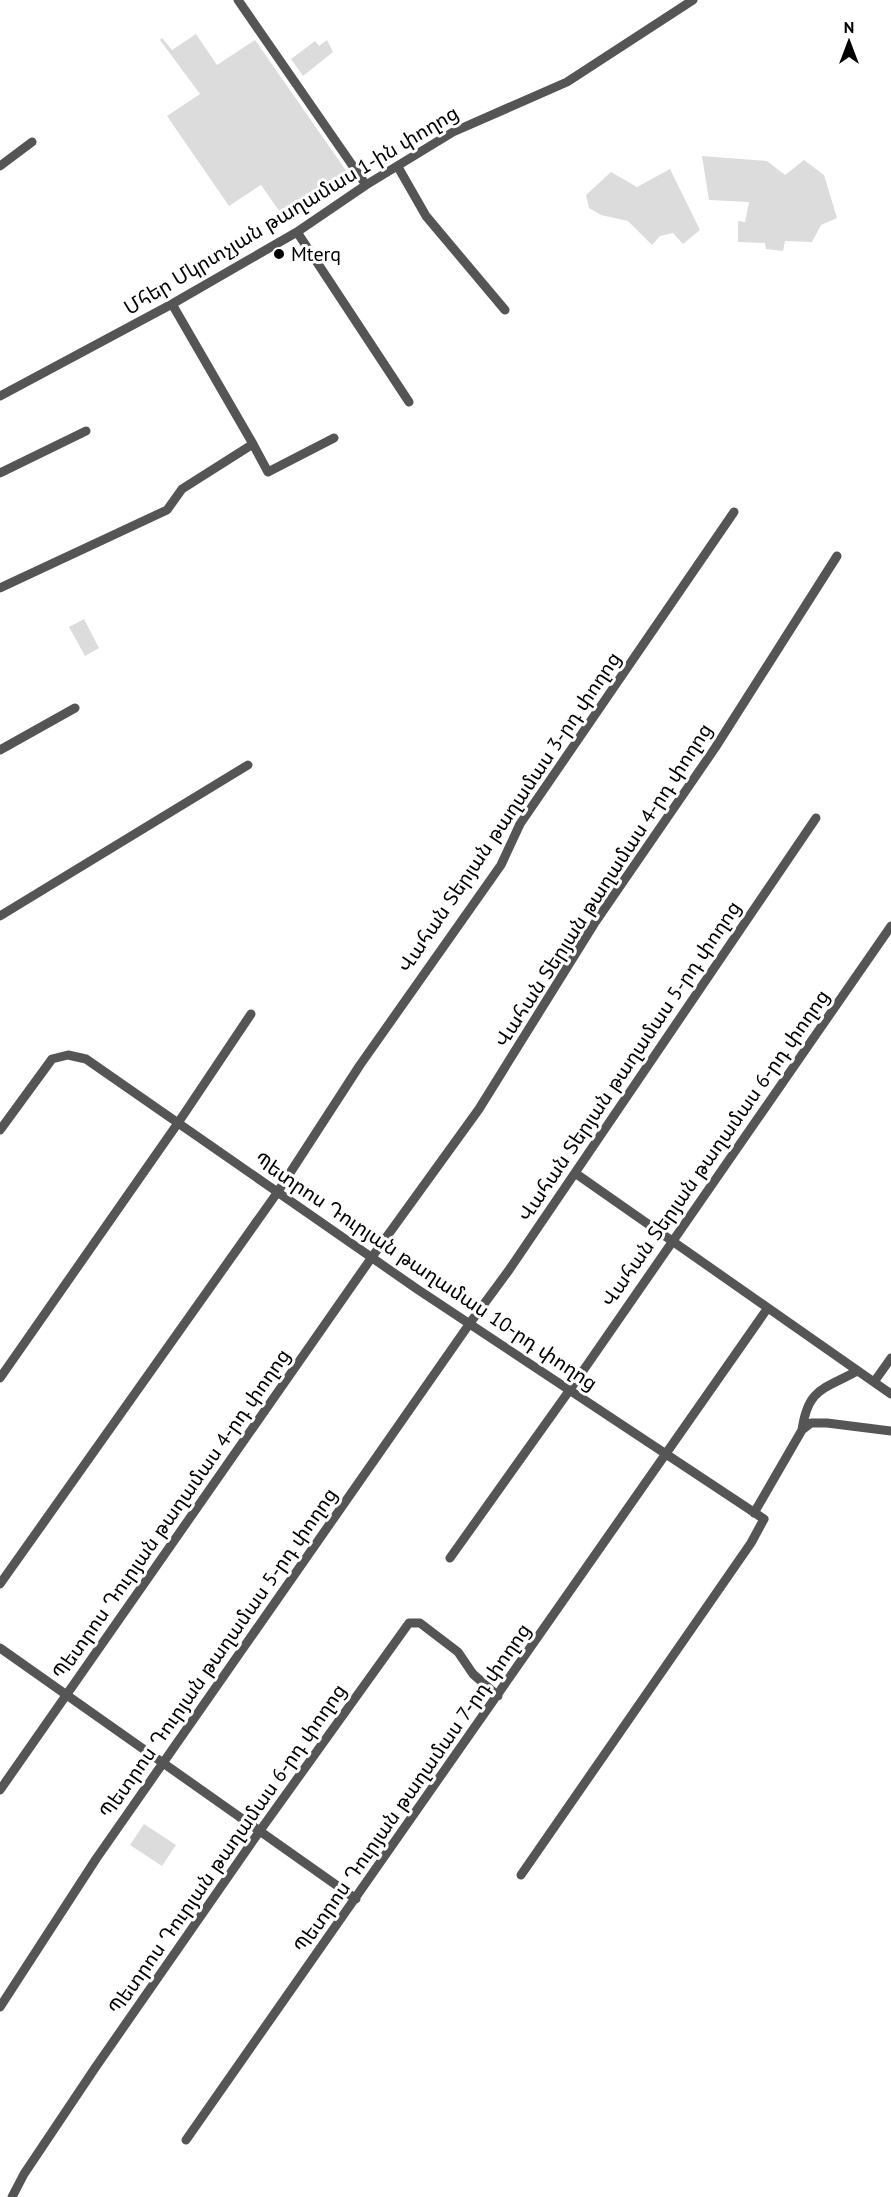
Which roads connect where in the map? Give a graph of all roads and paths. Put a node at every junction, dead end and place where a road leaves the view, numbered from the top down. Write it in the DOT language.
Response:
graph roads {
  1 [pos="238,0"];
  2 [pos="693,0"];
  3 [pos="32,142"];
  4 [pos="0,166"];
  5 [pos="398,166"];
  6 [pos="366,186"];
  7 [pos="297,232"];
  8 [pos="172,304"];
  9 [pos="505,310"];
  10 [pos="0,396"];
  11 [pos="409,402"];
  12 [pos="86,431"];
  13 [pos="334,438"];
  14 [pos="253,444"];
  15 [pos="0,473"];
  16 [pos="734,512"];
  17 [pos="837,556"];
  18 [pos="0,588"];
  19 [pos="75,708"];
  20 [pos="0,750"];
  21 [pos="248,765"];
  22 [pos="816,818"];
  23 [pos="0,916"];
  24 [pos="891,926"];
  25 [pos="251,1014"];
  26 [pos="178,1123"];
  27 [pos="0,1130"];
  28 [pos="575,1173"];
  29 [pos="277,1193"];
  30 [pos="672,1241"];
  31 [pos="372,1257"];
  32 [pos="767,1309"];
  33 [pos="470,1323"];
  34 [pos="891,1358"];
  35 [pos="857,1371"];
  36 [pos="0,1378"];
  37 [pos="874,1382"];
  38 [pos="570,1391"];
  39 [pos="891,1394"];
  40 [pos="802,1430"];
  41 [pos="891,1431"];
  42 [pos="666,1455"];
  43 [pos="754,1513"];
  44 [pos="450,1558"];
  45 [pos="0,1584"];
  46 [pos="0,1648"];
  47 [pos="67,1694"];
  48 [pos="498,1696"];
  49 [pos="163,1763"];
  50 [pos="0,1790"];
  51 [pos="259,1832"];
  52 [pos="521,1875"];
  53 [pos="356,1899"];
  54 [pos="0,2007"];
  55 [pos="186,2140"];
  56 [pos="12,2197"];
  1 -- 6 [label="street"];
  2 -- 5 [label="street, Մհեր Մկրտչյան թաղամաս 1-ին փողոց"];
  3 -- 4 [label="street"];
  5 -- 6 [label="street, Մհեր Մկրտչյան թաղամաս 1-ին փողոց"];
  5 -- 9 [label="street"];
  6 -- 7 [label="street, Մհեր Մկրտչյան թաղամաս 1-ին փողոց"];
  7 -- 8 [label="street, Մհեր Մկրտչյան թաղամաս 1-ին փողոց"];
  7 -- 11 [label="street"];
  8 -- 10 [label="street, Մհեր Մկրտչյան թաղամաս 1-ին փողոց"];
  8 -- 14 [label="street"];
  12 -- 15 [label="street"];
  13 -- 14 [label="street"];
  14 -- 18 [label="street"];
  16 -- 29 [label="street, Վահան Տերյան թաղամաս 3-րդ փողոց"];
  17 -- 31 [label="street, Վահան Տերյան թաղամաս 4-րդ փողոց"];
  19 -- 20 [label="street"];
  21 -- 23 [label="street"];
  22 -- 28 [label="street, Վահան Տերյան թաղամաս 5-րդ փողոց"];
  24 -- 30 [label="street, Վահան Տերյան թաղամաս 6-րդ փողոց"];
  25 -- 26 [label="street"];
  26 -- 27 [label="street, Պետրոս Դուրյան թաղամաս 10-րդ փողոց"];
  26 -- 29 [label="street, Պետրոս Դուրյան թաղամաս 10-րդ փողոց"];
  26 -- 36 [label="street"];
  28 -- 30 [label="street"];
  28 -- 33 [label="street, Վահան Տերյան թաղամաս 5-րդ փողոց"];
  29 -- 31 [label="street, Պետրոս Դուրյան թաղամաս 10-րդ փողոց"];
  29 -- 45 [label="street, Վահան Տերյան թաղամաս 3-րդ փողոց"];
  30 -- 32 [label="street"];
  30 -- 38 [label="street, Վահան Տերյան թաղամաս 6-րդ փողոց"];
  31 -- 33 [label="street, Պետրոս Դուրյան թաղամաս 10-րդ փողոց"];
  31 -- 47 [label="street, Պետրոս Դուրյան թաղամաս 4-րդ փողոց"];
  32 -- 35 [label="street"];
  32 -- 42 [label="street, Պետրոս Դուրյան թաղամաս 7-րդ փողոց"];
  33 -- 38 [label="street, Պետրոս Դուրյան թաղամաս 10-րդ փողոց"];
  33 -- 49 [label="street, Պետրոս Դուրյան թաղամաս 5-րդ փողոց"];
  34 -- 37 [label="street"];
  35 -- 37 [label="street"];
  35 -- 40 [label="street"];
  37 -- 39 [label="street"];
  38 -- 42 [label="street, Պետրոս Դուրյան թաղամաս 10-րդ փողոց"];
  38 -- 44 [label="street"];
  40 -- 41 [label="street"];
  40 -- 43 [label="street"];
  42 -- 43 [label="street, Պետրոս Դուրյան թաղամաս 10-րդ փողոց"];
  42 -- 48 [label="street, Պետրոս Դուրյան թաղամաս 7-րդ փողոց"];
  43 -- 52 [label="street, Պետրոս Դուրյան թաղամաս 10-րդ փողոց"];
  46 -- 47 [label="street"];
  47 -- 49 [label="street"];
  47 -- 50 [label="street, Պետրոս Դուրյան թաղամաս 4-րդ փողոց"];
  48 -- 51 [label="street, Պետրոս Դուրյան թաղամաս 6-րդ փողոց"];
  48 -- 53 [label="street, Պետրոս Դուրյան թաղամաս 7-րդ փողոց"];
  49 -- 51 [label="street"];
  49 -- 54 [label="street, Պետրոս Դուրյան թաղամաս 5-րդ փողոց"];
  51 -- 53 [label="street"];
  51 -- 56 [label="street, Պետրոս Դուրյան թաղամաս 6-րդ փողոց"];
  53 -- 55 [label="street, Պետրոս Դուրյան թաղամաս 7-րդ փողոց"];
}
